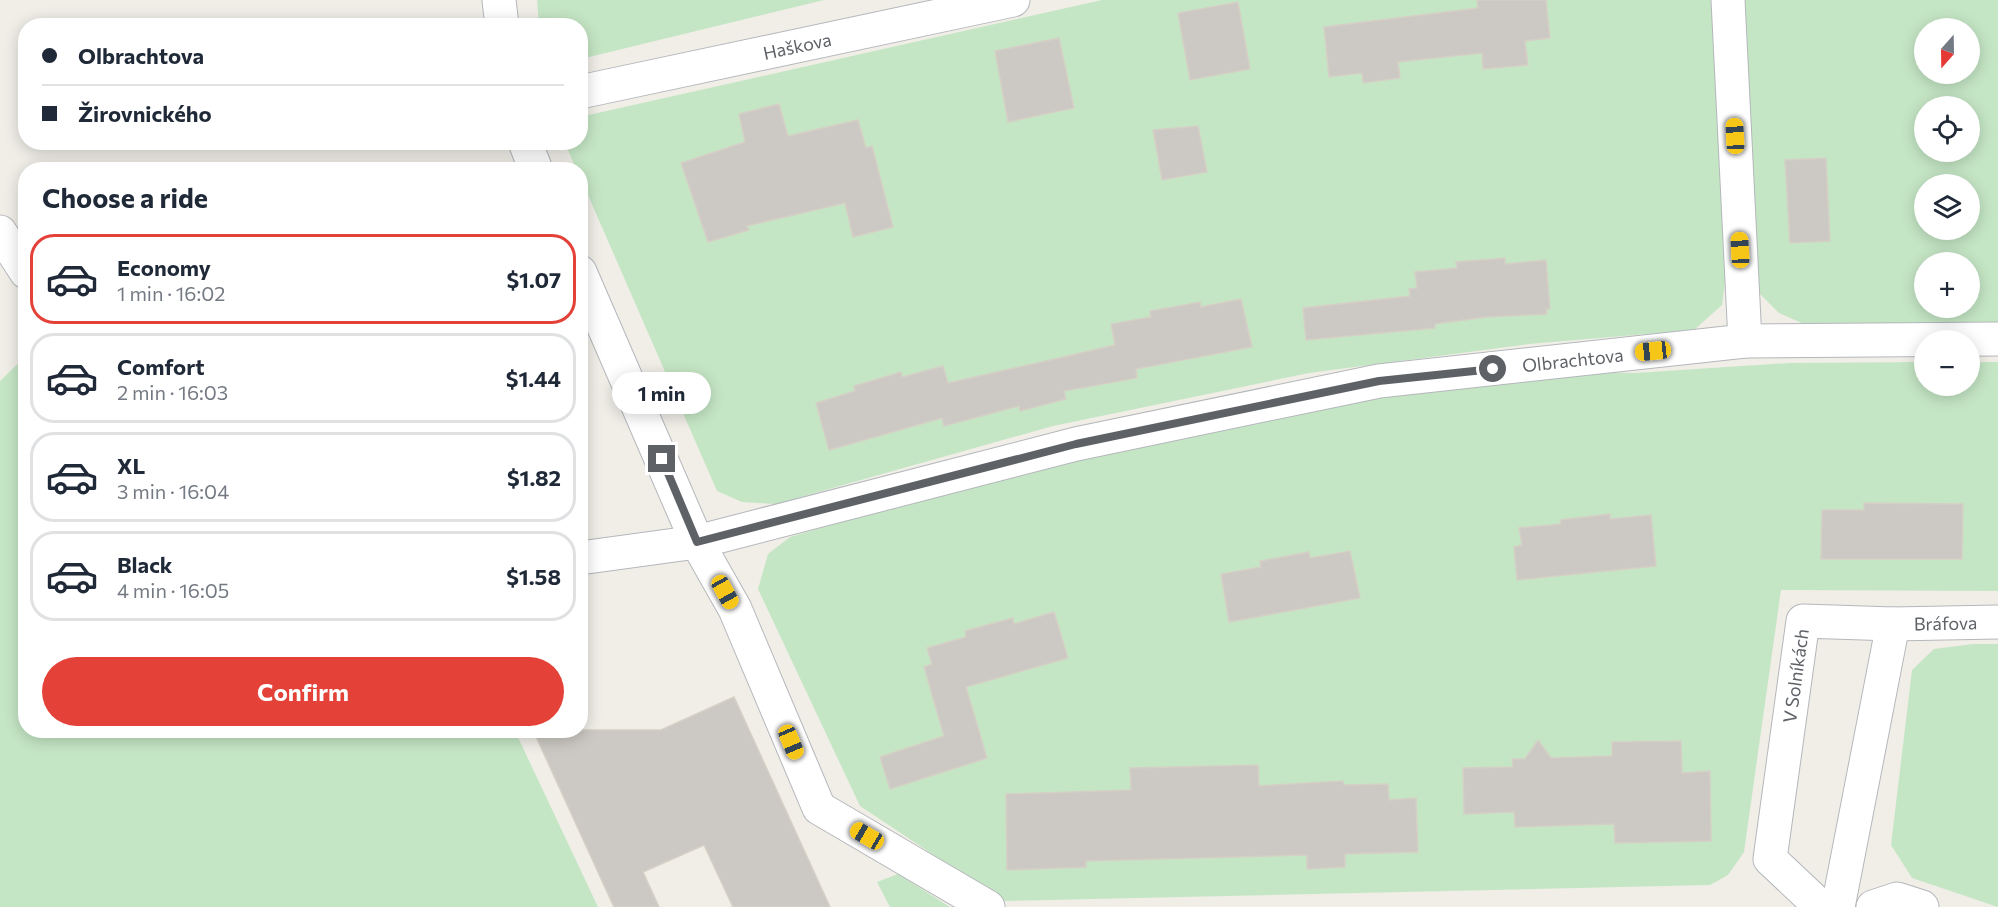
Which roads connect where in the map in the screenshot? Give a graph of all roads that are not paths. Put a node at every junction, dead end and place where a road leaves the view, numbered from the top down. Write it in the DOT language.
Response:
graph roads {
  1 [pos="500,0"];
  2 [pos="1013,0"];
  3 [pos="1728,0"];
  4 [pos="501,18"];
  5 [pos="588,91"];
  6 [pos="0,232"];
  7 [pos="18,260"];
  8 [pos="588,290"];
  9 [pos="1998,339"];
  10 [pos="1745,341"];
  11 [pos="697,542"];
  12 [pos="588,557"];
  13 [pos="1998,622"];
  14 [pos="1893,624"];
  15 [pos="988,907"];
  16 [pos="1821,907"];
  17 [pos="1838,907"];
  18 [pos="1873,907"];
  19 [pos="1922,907"];
  1 -- 4 [label="street"];
  2 -- 5 [label="street, Haškova"];
  3 -- 10 [label="street"];
  6 -- 7 [label="street"];
  8 -- 11 [label="street"];
  9 -- 10 [label="street, Olbrachtova"];
  10 -- 11 [label="street, Olbrachtova"];
  11 -- 12 [label="street, Olbrachtova"];
  11 -- 15 [label="street"];
  13 -- 14 [label="street, Bráfova"];
  14 -- 16 [label="street, V Solníkách"];
  14 -- 17 [label="street"];
  18 -- 19 [label="street"];
}
